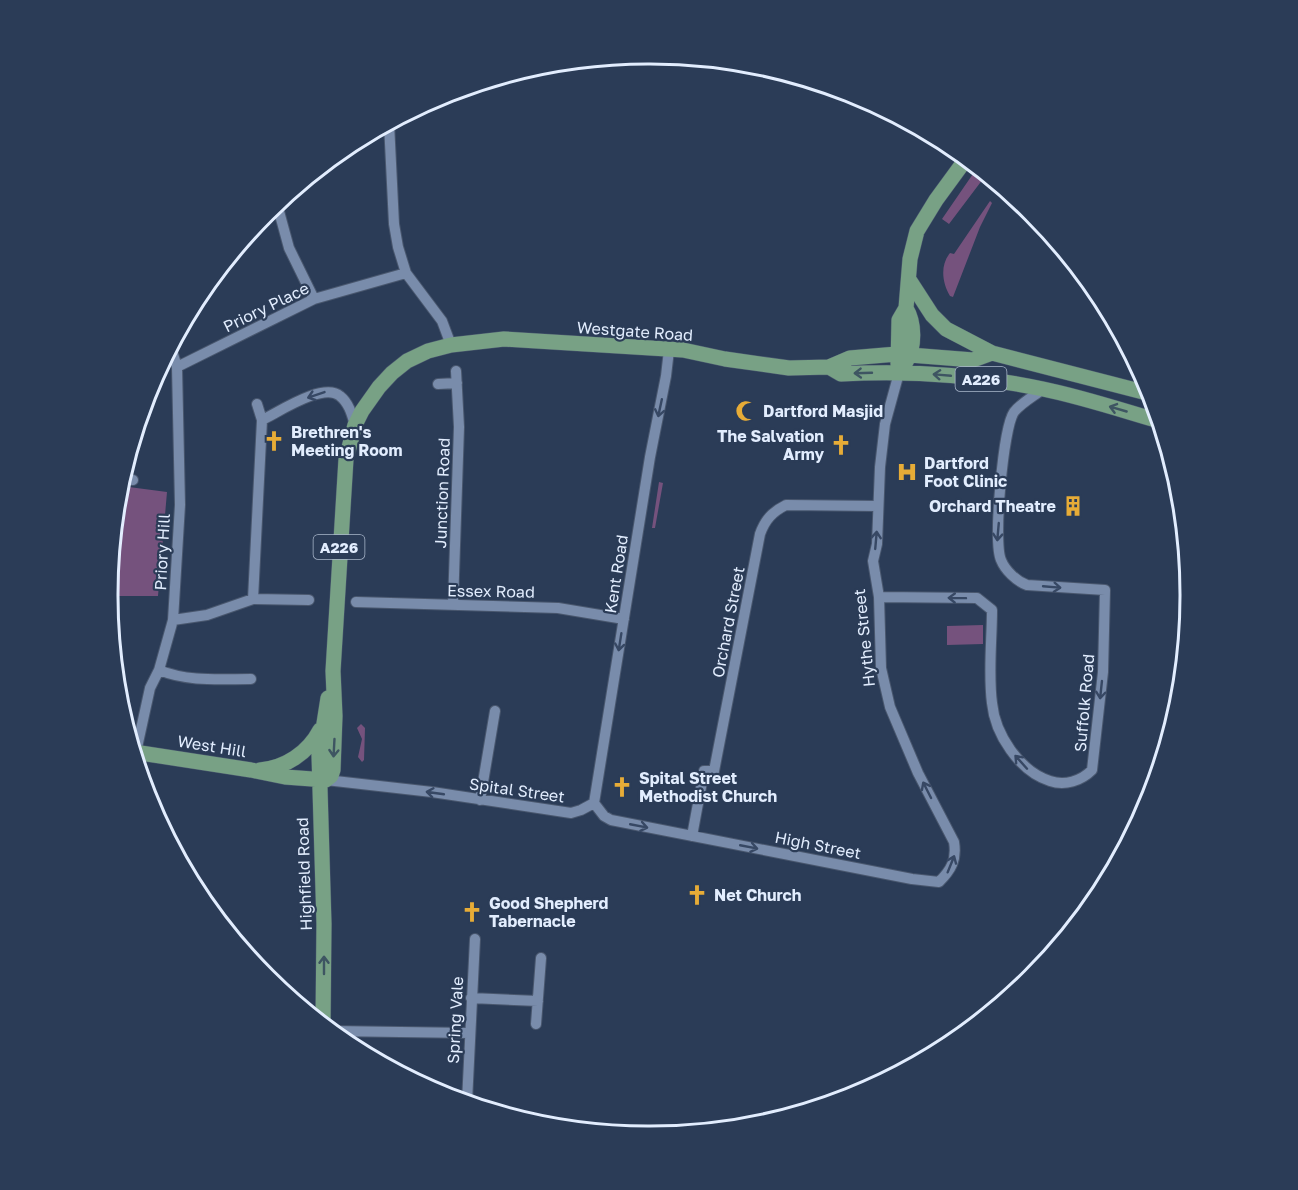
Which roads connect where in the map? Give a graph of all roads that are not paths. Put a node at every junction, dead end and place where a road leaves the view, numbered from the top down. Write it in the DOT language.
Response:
graph roads {
  1 [pos="389,133"];
  2 [pos="961,166"];
  3 [pos="280,214"];
  4 [pos="406,273"];
  5 [pos="910,281"];
  6 [pos="314,299"];
  7 [pos="451,345"];
  8 [pos="669,350"];
  9 [pos="992,353"];
  10 [pos="904,354"];
  11 [pos="174,358"];
  12 [pos="407,361"];
  13 [pos="177,367"];
  14 [pos="829,367"];
  15 [pos="899,373"];
  16 [pos="438,384"];
  17 [pos="1043,389"];
  18 [pos="1138,391"];
  19 [pos="257,404"];
  20 [pos="1149,419"];
  21 [pos="262,420"];
  22 [pos="356,425"];
  23 [pos="878,506"];
  24 [pos="879,597"];
  25 [pos="253,599"];
  26 [pos="309,600"];
  27 [pos="356,602"];
  28 [pos="453,605"];
  29 [pos="624,619"];
  30 [pos="173,620"];
  31 [pos="159,670"];
  32 [pos="333,671"];
  33 [pos="250,679"];
  34 [pos="495,711"];
  35 [pos="323,724"];
  36 [pos="138,737"];
  37 [pos="143,753"];
  38 [pos="251,770"];
  39 [pos="285,777"];
  40 [pos="322,780"];
  41 [pos="480,800"];
  42 [pos="594,803"];
  43 [pos="320,809"];
  44 [pos="692,836"];
  45 [pos="939,882"];
  46 [pos="475,939"];
  47 [pos="541,958"];
  48 [pos="471,998"];
  49 [pos="538,1001"];
  50 [pos="323,1014"];
  51 [pos="536,1024"];
  52 [pos="347,1031"];
  53 [pos="469,1033"];
  54 [pos="467,1093"];
  1 -- 4 [label="street"];
  2 -- 5 [label="main road"];
  3 -- 6 [label="street"];
  4 -- 6 [label="street, Priory Place"];
  4 -- 7 [label="street"];
  5 -- 9 [label="main road"];
  5 -- 10 [label="main road"];
  6 -- 13 [label="street, Priory Place"];
  7 -- 8 [label="main road, Westgate Road / A226"];
  7 -- 12 [label="main road, Westgate Road / A226"];
  8 -- 14 [label="main road, Westgate Road / A226"];
  8 -- 29 [label="street, Kent Road, one-way"];
  9 -- 10 [label="main road, A226"];
  9 -- 18 [label="main road, A226"];
  10 -- 14 [label="main road, Westgate Road / A226"];
  10 -- 15 [label="main road, Hythe Street"];
  11 -- 13 [label="street, Priory Hill"];
  12 -- 22 [label="main road, Highfield Road"];
  13 -- 30 [label="street, Priory Hill"];
  15 -- 14 [label="main road, A226, one-way"];
  17 -- 15 [label="main road, A226, one-way"];
  15 -- 23 [label="street, Hythe Street"];
  16 -- 28 [label="street, Junction Road"];
  20 -- 17 [label="main road, A226, one-way"];
  17 -- 24 [label="street, Suffolk Road, one-way"];
  19 -- 21 [label="street"];
  22 -- 21 [label="street, one-way"];
  21 -- 25 [label="street"];
  22 -- 32 [label="main road, Highfield Road / A226"];
  24 -- 23 [label="street, Hythe Street, one-way"];
  23 -- 44 [label="street, Orchard Street"];
  45 -- 24 [label="street, Hythe Street, one-way"];
  25 -- 26 [label="street"];
  25 -- 30 [label="street"];
  27 -- 28 [label="street, Essex Road"];
  28 -- 29 [label="street, Essex Road"];
  29 -- 42 [label="street, Kent Road, one-way"];
  30 -- 31 [label="street, Priory Hill"];
  31 -- 33 [label="street"];
  31 -- 36 [label="street, Priory Hill"];
  32 -- 35 [label="main road, Highfield Road"];
  32 -- 40 [label="main road, Highfield Road / A226, one-way"];
  34 -- 41 [label="street"];
  35 -- 38 [label="main road, Highfield Road"];
  35 -- 40 [label="main road, Highfield Road / A226"];
  37 -- 38 [label="main road, West Hill"];
  38 -- 39 [label="main road, West Hill"];
  39 -- 40 [label="main road"];
  39 -- 43 [label="main road"];
  41 -- 40 [label="street, Spital Street, one-way"];
  40 -- 43 [label="main road, Highfield Road / A226"];
  41 -- 42 [label="street, Spital Street"];
  42 -- 44 [label="street, one-way"];
  50 -- 43 [label="main road, Highfield Road / A226, one-way"];
  44 -- 45 [label="street, High Street, one-way"];
  46 -- 48 [label="street, Spring Vale"];
  47 -- 49 [label="street"];
  48 -- 49 [label="street"];
  48 -- 53 [label="street, Spring Vale"];
  49 -- 51 [label="street"];
  52 -- 53 [label="street"];
  53 -- 54 [label="street, Spring Vale"];
}
